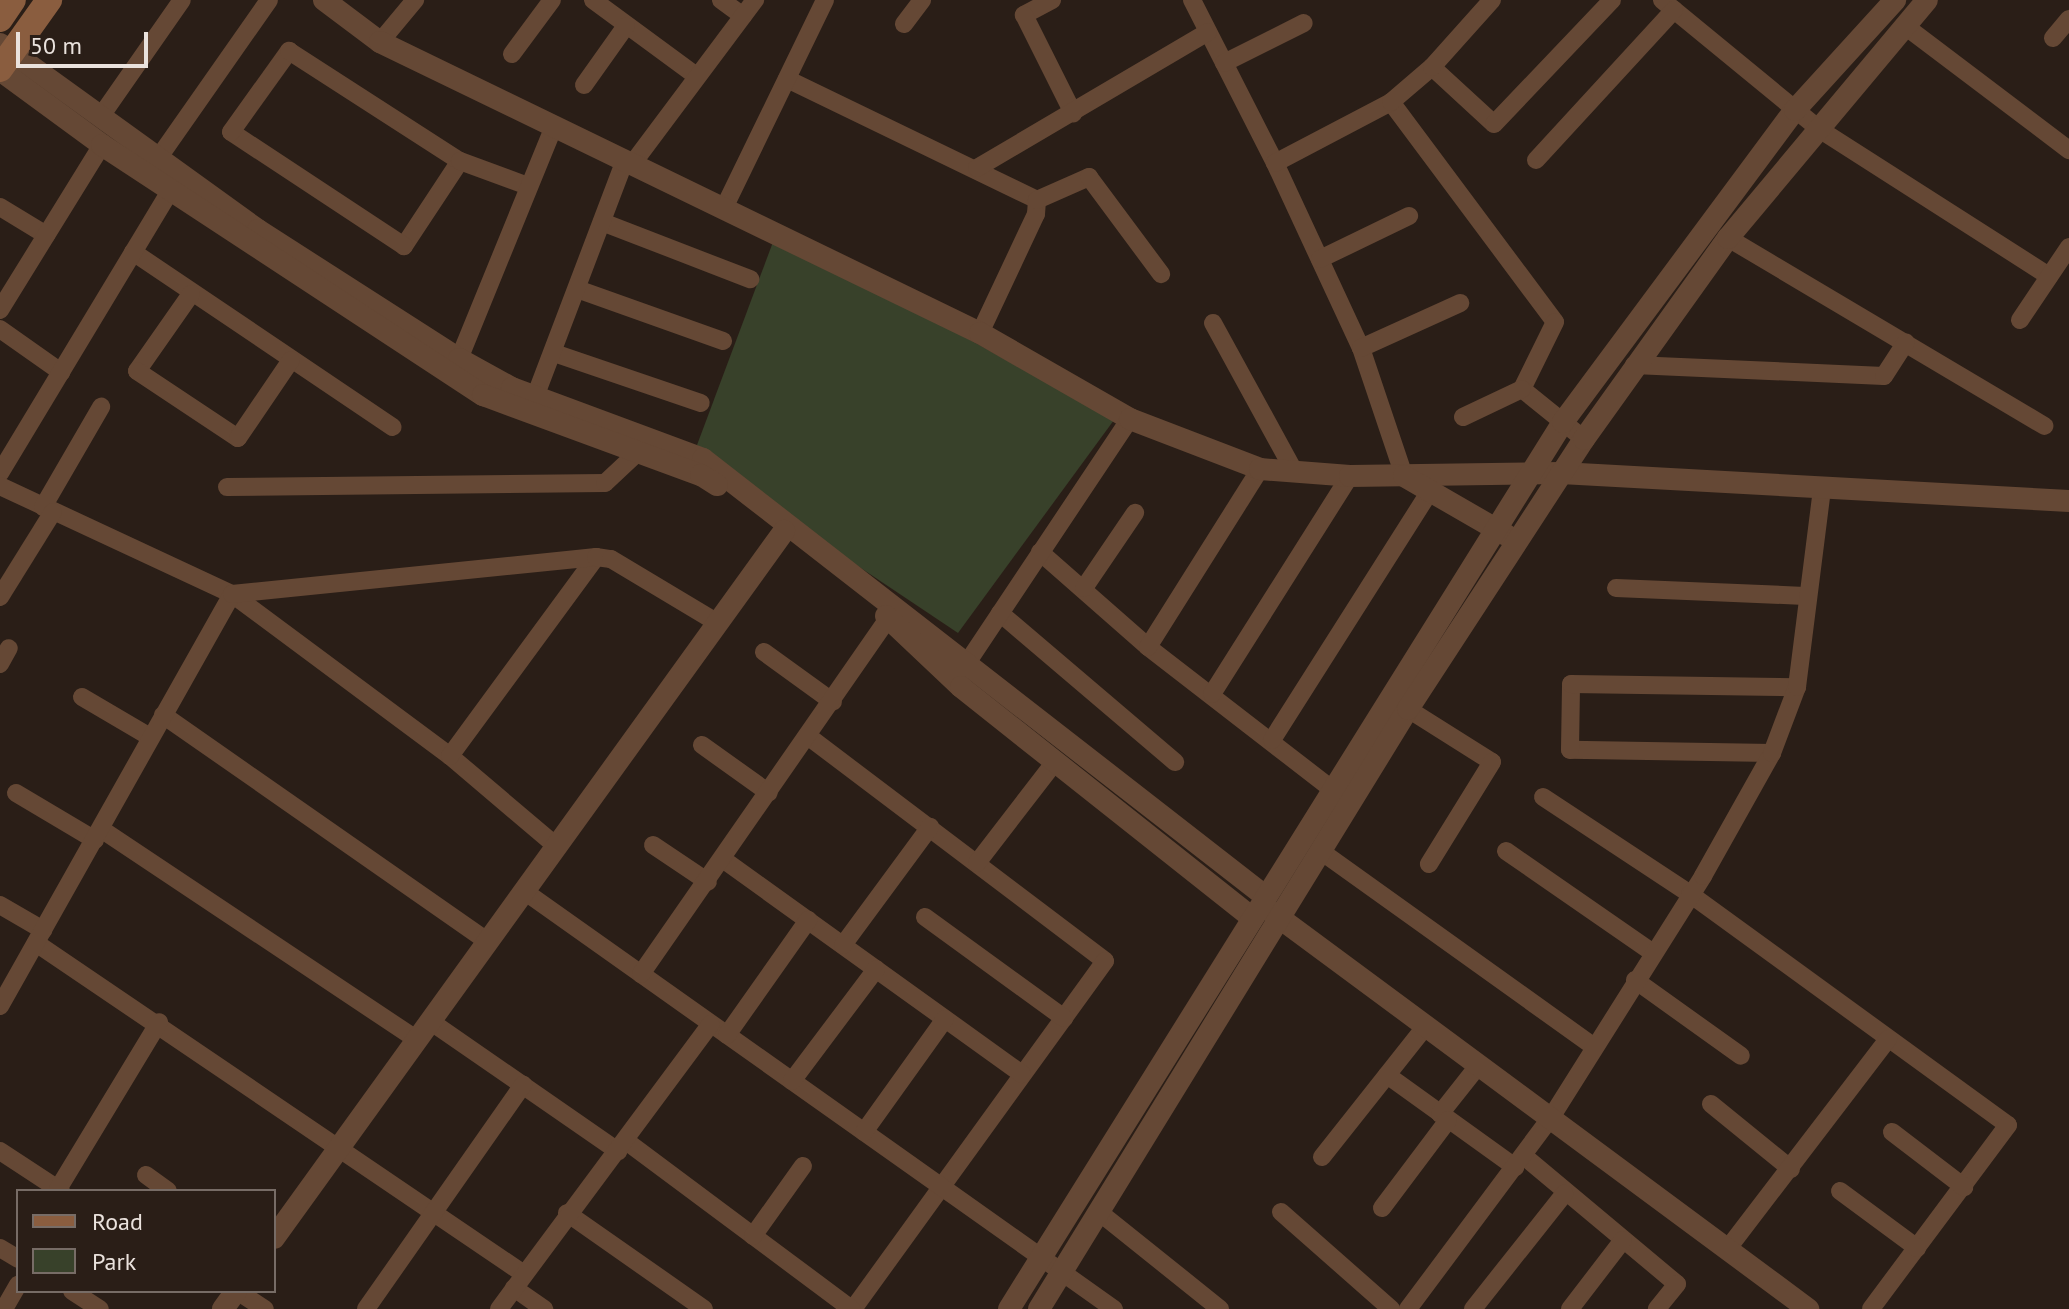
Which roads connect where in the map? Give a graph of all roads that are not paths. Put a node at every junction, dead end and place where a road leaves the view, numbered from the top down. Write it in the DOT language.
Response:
graph roads {
  1 [pos="13,0"];
  2 [pos="49,0"];
  3 [pos="182,0"];
  4 [pos="269,0"];
  5 [pos="324,0"];
  6 [pos="415,0"];
  7 [pos="552,0"];
  8 [pos="593,0"];
  9 [pos="721,0"];
  10 [pos="755,0"];
  11 [pos="825,0"];
  12 [pos="922,0"];
  13 [pos="1052,0"];
  14 [pos="1192,0"];
  15 [pos="1492,0"];
  16 [pos="1612,0"];
  17 [pos="1895,0"];
  18 [pos="1927,0"];
  19 [pos="1668,5"];
  20 [pos="743,16"];
  21 [pos="0,19"];
  22 [pos="2069,19"];
  23 [pos="1304,23"];
  24 [pos="904,24"];
  25 [pos="626,26"];
  26 [pos="1905,26"];
  27 [pos="1208,32"];
  28 [pos="2053,38"];
  29 [pos="380,42"];
  30 [pos="512,54"];
  31 [pos="3,58"];
  32 [pos="1224,63"];
  33 [pos="1432,67"];
  34 [pos="695,75"];
  35 [pos="787,79"];
  36 [pos="584,85"];
  37 [pos="1391,102"];
  38 [pos="1795,110"];
  39 [pos="1073,113"];
  40 [pos="101,116"];
  41 [pos="554,126"];
  42 [pos="1819,129"];
  43 [pos="102,145"];
  44 [pos="2069,150"];
  45 [pos="157,160"];
  46 [pos="1536,160"];
  47 [pos="460,161"];
  48 [pos="629,162"];
  49 [pos="1275,163"];
  50 [pos="977,168"];
  51 [pos="528,186"];
  52 [pos="171,189"];
  53 [pos="1037,200"];
  54 [pos="0,207"];
  55 [pos="724,208"];
  56 [pos="1409,216"];
  57 [pos="602,222"];
  58 [pos="46,235"];
  59 [pos="1728,238"];
  60 [pos="2069,247"];
  61 [pos="133,252"];
  62 [pos="1320,259"];
  63 [pos="1161,274"];
  64 [pos="2049,276"];
  65 [pos="750,279"];
  66 [pos="577,289"];
  67 [pos="191,294"];
  68 [pos="3,300"];
  69 [pos="1460,303"];
  70 [pos="2020,320"];
  71 [pos="1213,323"];
  72 [pos="0,329"];
  73 [pos="980,333"];
  74 [pos="723,341"];
  75 [pos="1906,342"];
  76 [pos="1361,348"];
  77 [pos="554,353"];
  78 [pos="459,359"];
  79 [pos="291,360"];
  80 [pos="1634,365"];
  81 [pos="61,372"];
  82 [pos="1522,389"];
  83 [pos="535,397"];
  84 [pos="701,403"];
  85 [pos="101,407"];
  86 [pos="1463,417"];
  87 [pos="1130,419"];
  88 [pos="1563,422"];
  89 [pos="2044,426"];
  90 [pos="392,427"];
  91 [pos="1584,439"];
  92 [pos="638,452"];
  93 [pos="1260,469"];
  94 [pos="1294,471"];
  95 [pos="0,473"];
  96 [pos="1531,473"];
  97 [pos="1561,473"];
  98 [pos="1350,476"];
  99 [pos="1404,476"];
  100 [pos="0,486"];
  101 [pos="227,487"];
  102 [pos="1822,490"];
  103 [pos="1429,493"];
  104 [pos="2069,501"];
  105 [pos="48,510"];
  106 [pos="1135,513"];
  107 [pos="1494,528"];
  108 [pos="784,531"];
  109 [pos="1517,541"];
  110 [pos="1040,552"];
  111 [pos="596,557"];
  112 [pos="1084,588"];
  113 [pos="1616,588"];
  114 [pos="232,594"];
  115 [pos="1805,596"];
  116 [pos="0,597"];
  117 [pos="1000,613"];
  118 [pos="888,618"];
  119 [pos="718,623"];
  120 [pos="1148,647"];
  121 [pos="764,652"];
  122 [pos="967,663"];
  123 [pos="1797,687"];
  124 [pos="1212,694"];
  125 [pos="82,697"];
  126 [pos="833,702"];
  127 [pos="1408,709"];
  128 [pos="163,715"];
  129 [pos="150,737"];
  130 [pos="809,737"];
  131 [pos="1272,740"];
  132 [pos="702,745"];
  133 [pos="1772,753"];
  134 [pos="450,756"];
  135 [pos="1175,762"];
  136 [pos="1054,763"];
  137 [pos="1332,790"];
  138 [pos="16,793"];
  139 [pos="769,793"];
  140 [pos="1543,797"];
  141 [pos="1351,803"];
  142 [pos="930,827"];
  143 [pos="98,834"];
  144 [pos="653,845"];
  145 [pos="556,846"];
  146 [pos="1506,851"];
  147 [pos="1322,852"];
  148 [pos="724,860"];
  149 [pos="977,863"];
  150 [pos="1429,864"];
  151 [pos="708,882"];
  152 [pos="524,891"];
  153 [pos="1690,894"];
  154 [pos="0,905"];
  155 [pos="1264,909"];
  156 [pos="925,917"];
  157 [pos="808,920"];
  158 [pos="40,937"];
  159 [pos="487,941"];
  160 [pos="843,945"];
  161 [pos="1652,952"];
  162 [pos="876,969"];
  163 [pos="641,974"];
  164 [pos="1635,980"];
  165 [pos="0,1006"];
  166 [pos="1064,1018"];
  167 [pos="945,1019"];
  168 [pos="430,1021"];
  169 [pos="159,1022"];
  170 [pos="711,1024"];
  171 [pos="1425,1027"];
  172 [pos="727,1035"];
  173 [pos="1888,1039"];
  174 [pos="417,1040"];
  175 [pos="1594,1047"];
  176 [pos="1741,1056"];
  177 [pos="1478,1066"];
  178 [pos="1022,1074"];
  179 [pos="1387,1075"];
  180 [pos="792,1081"];
  181 [pos="523,1085"];
  182 [pos="1711,1104"];
  183 [pos="1552,1116"];
  184 [pos="1444,1117"];
  185 [pos="864,1132"];
  186 [pos="1892,1132"];
  187 [pos="340,1146"];
  188 [pos="622,1146"];
  189 [pos="0,1151"];
  190 [pos="1322,1157"];
  191 [pos="1520,1162"];
  192 [pos="803,1166"];
  193 [pos="1791,1169"];
  194 [pos="146,1175"];
  195 [pos="943,1187"];
  196 [pos="1964,1187"];
  197 [pos="58,1189"];
  198 [pos="61,1189"];
  199 [pos="165,1189"];
  200 [pos="1840,1191"];
  201 [pos="1564,1194"];
  202 [pos="1382,1208"];
  203 [pos="433,1211"];
  204 [pos="1099,1212"];
  205 [pos="1281,1212"];
  206 [pos="567,1213"];
  207 [pos="276,1235"];
  208 [pos="753,1236"];
  209 [pos="1623,1240"];
  210 [pos="1729,1247"];
  211 [pos="1917,1248"];
  212 [pos="1039,1255"];
  213 [pos="1062,1271"];
  214 [pos="519,1281"];
  215 [pos="16,1288"];
  216 [pos="239,1293"];
  217 [pos="78,1299"];
  218 [pos="4,1309"];
  219 [pos="100,1309"];
  220 [pos="265,1309"];
  221 [pos="366,1309"];
  222 [pos="499,1309"];
  223 [pos="544,1309"];
  224 [pos="704,1309"];
  225 [pos="852,1309"];
  226 [pos="1009,1309"];
  227 [pos="1039,1309"];
  228 [pos="1114,1309"];
  229 [pos="1220,1309"];
  230 [pos="1391,1309"];
  231 [pos="1408,1309"];
  232 [pos="1473,1309"];
  233 [pos="1570,1309"];
  234 [pos="1657,1309"];
  235 [pos="1808,1309"];
  236 [pos="1871,1309"];
  1 -- 21 [label="main road"];
  2 -- 31 [label="main road"];
  3 -- 40 [label="street"];
  4 -- 45 [label="street"];
  5 -- 29 [label="street"];
  6 -- 29 [label="street"];
  7 -- 30 [label="street"];
  8 -- 25 [label="street"];
  9 -- 20 [label="street"];
  10 -- 20 [label="street"];
  11 -- 35 [label="street"];
  12 -- 24 [label="street"];
  13 -- 39 [label="street"];
  14 -- 27 [label="street"];
  15 -- 33 [label="street"];
  16 -- 33 [label="street"];
  17 -- 38 [label="street"];
  18 -- 26 [label="street"];
  19 -- 38 [label="street"];
  19 -- 46 [label="street"];
  20 -- 34 [label="street"];
  22 -- 28 [label="street"];
  23 -- 32 [label="street"];
  25 -- 34 [label="street"];
  25 -- 36 [label="street"];
  26 -- 42 [label="street"];
  26 -- 44 [label="street"];
  27 -- 32 [label="street"];
  27 -- 39 [label="street"];
  29 -- 41 [label="street"];
  31 -- 40 [label="street"];
  31 -- 43 [label="street"];
  32 -- 49 [label="street"];
  33 -- 37 [label="street"];
  34 -- 48 [label="street"];
  35 -- 50 [label="street"];
  35 -- 55 [label="street"];
  37 -- 49 [label="street"];
  37 -- 82 [label="street"];
  38 -- 42 [label="street"];
  38 -- 88 [label="street"];
  39 -- 50 [label="street"];
  40 -- 45 [label="street"];
  41 -- 48 [label="street"];
  41 -- 51 [label="street"];
  42 -- 59 [label="street"];
  42 -- 64 [label="street"];
  43 -- 52 [label="street"];
  43 -- 58 [label="street"];
  45 -- 78 [label="street"];
  47 -- 47 [label="street"];
  47 -- 51 [label="street"];
  48 -- 55 [label="street"];
  48 -- 57 [label="street"];
  49 -- 62 [label="street"];
  50 -- 53 [label="street"];
  51 -- 78 [label="street"];
  52 -- 61 [label="street"];
  52 -- 92 [label="street"];
  53 -- 63 [label="street"];
  53 -- 73 [label="street"];
  54 -- 58 [label="street"];
  55 -- 73 [label="street"];
  56 -- 62 [label="street"];
  57 -- 65 [label="street"];
  57 -- 66 [label="street"];
  58 -- 68 [label="street"];
  59 -- 75 [label="street"];
  59 -- 80 [label="street"];
  60 -- 64 [label="street"];
  61 -- 67 [label="street"];
  61 -- 81 [label="street"];
  62 -- 76 [label="street"];
  64 -- 70 [label="street"];
  66 -- 74 [label="street"];
  66 -- 77 [label="street"];
  67 -- 79 [label="street"];
  67 -- 79 [label="street"];
  69 -- 76 [label="street"];
  71 -- 94 [label="street"];
  72 -- 81 [label="street"];
  73 -- 87 [label="street"];
  75 -- 80 [label="street"];
  75 -- 89 [label="street"];
  76 -- 99 [label="street"];
  77 -- 83 [label="street"];
  77 -- 84 [label="street"];
  78 -- 83 [label="street"];
  79 -- 90 [label="street"];
  80 -- 91 [label="street"];
  81 -- 95 [label="street"];
  82 -- 86 [label="street"];
  82 -- 88 [label="street"];
  83 -- 122 [label="street"];
  85 -- 105 [label="street"];
  87 -- 93 [label="street"];
  87 -- 110 [label="street"];
  88 -- 91 [label="street"];
  88 -- 96 [label="street"];
  91 -- 97 [label="street"];
  92 -- 101 [label="street"];
  92 -- 108 [label="street"];
  93 -- 94 [label="street"];
  93 -- 120 [label="street"];
  94 -- 98 [label="street"];
  96 -- 97 [label="street"];
  96 -- 99 [label="street"];
  96 -- 107 [label="street"];
  97 -- 102 [label="street"];
  97 -- 109 [label="street"];
  98 -- 99 [label="street"];
  98 -- 124 [label="street"];
  99 -- 103 [label="street"];
  100 -- 105 [label="street"];
  102 -- 104 [label="street"];
  102 -- 115 [label="street"];
  103 -- 107 [label="street"];
  103 -- 131 [label="street"];
  105 -- 114 [label="street"];
  105 -- 116 [label="street"];
  106 -- 112 [label="street"];
  107 -- 109 [label="street"];
  107 -- 137 [label="street"];
  108 -- 118 [label="street"];
  108 -- 119 [label="street"];
  109 -- 127 [label="street"];
  110 -- 112 [label="street"];
  110 -- 117 [label="street"];
  111 -- 114 [label="street"];
  111 -- 119 [label="street"];
  111 -- 134 [label="street"];
  112 -- 120 [label="street"];
  113 -- 115 [label="street"];
  114 -- 128 [label="street"];
  114 -- 134 [label="street"];
  115 -- 123 [label="street"];
  117 -- 122 [label="street"];
  117 -- 135 [label="street"];
  118 -- 126 [label="street"];
  118 -- 136 [label="street"];
  119 -- 145 [label="street"];
  120 -- 124 [label="street"];
  121 -- 126 [label="street"];
  122 -- 155 [label="street"];
  123 -- 133 [label="street"];
  123 -- 133 [label="street"];
  124 -- 131 [label="street"];
  125 -- 129 [label="street"];
  126 -- 130 [label="street"];
  127 -- 141 [label="street"];
  127 -- 150 [label="street"];
  128 -- 129 [label="street"];
  128 -- 159 [label="street"];
  129 -- 143 [label="street"];
  130 -- 139 [label="street"];
  130 -- 142 [label="street"];
  131 -- 137 [label="street"];
  132 -- 139 [label="street"];
  133 -- 153 [label="street"];
  134 -- 145 [label="street"];
  136 -- 149 [label="street"];
  136 -- 155 [label="street"];
  137 -- 141 [label="street"];
  137 -- 155 [label="street"];
  138 -- 143 [label="street"];
  139 -- 148 [label="street"];
  140 -- 153 [label="street"];
  141 -- 147 [label="street"];
  142 -- 149 [label="street"];
  142 -- 160 [label="street"];
  143 -- 158 [label="street"];
  143 -- 174 [label="street"];
  144 -- 151 [label="street"];
  145 -- 152 [label="street"];
  146 -- 161 [label="street"];
  147 -- 155 [label="street"];
  147 -- 175 [label="street"];
  148 -- 151 [label="street"];
  148 -- 157 [label="street"];
  149 -- 166 [label="street"];
  151 -- 163 [label="street"];
  152 -- 159 [label="street"];
  152 -- 163 [label="street"];
  153 -- 161 [label="street"];
  153 -- 173 [label="street"];
  154 -- 158 [label="street"];
  155 -- 171 [label="street"];
  155 -- 204 [label="street"];
  155 -- 212 [label="street"];
  156 -- 166 [label="street"];
  157 -- 160 [label="street"];
  157 -- 172 [label="street"];
  158 -- 165 [label="street"];
  158 -- 169 [label="street"];
  159 -- 168 [label="street"];
  160 -- 162 [label="street"];
  161 -- 164 [label="street"];
  162 -- 167 [label="street"];
  162 -- 180 [label="street"];
  163 -- 170 [label="street"];
  164 -- 175 [label="street"];
  164 -- 176 [label="street"];
  166 -- 178 [label="street"];
  167 -- 178 [label="street"];
  167 -- 185 [label="street"];
  168 -- 174 [label="street"];
  168 -- 181 [label="street"];
  169 -- 187 [label="street"];
  169 -- 198 [label="street"];
  170 -- 172 [label="street"];
  170 -- 188 [label="street"];
  171 -- 177 [label="street"];
  171 -- 179 [label="street"];
  172 -- 180 [label="street"];
  173 -- 193 [label="street"];
  173 -- 196 [label="street"];
  174 -- 187 [label="street"];
  175 -- 183 [label="street"];
  177 -- 183 [label="street"];
  177 -- 184 [label="street"];
  178 -- 195 [label="street"];
  179 -- 184 [label="street"];
  179 -- 190 [label="street"];
  180 -- 185 [label="street"];
  181 -- 188 [label="street"];
  181 -- 203 [label="street"];
  182 -- 193 [label="street"];
  183 -- 191 [label="street"];
  183 -- 210 [label="street"];
  184 -- 191 [label="street"];
  184 -- 202 [label="street"];
  185 -- 195 [label="street"];
  186 -- 196 [label="street"];
  187 -- 203 [label="street"];
  187 -- 207 [label="street"];
  188 -- 206 [label="street"];
  188 -- 208 [label="street"];
  189 -- 197 [label="street"];
  191 -- 201 [label="street"];
  191 -- 231 [label="street"];
  192 -- 208 [label="street"];
  193 -- 210 [label="street"];
  194 -- 199 [label="street"];
  195 -- 212 [label="street"];
  195 -- 225 [label="street"];
  196 -- 211 [label="street"];
  200 -- 211 [label="street"];
  201 -- 209 [label="street"];
  201 -- 232 [label="street"];
  203 -- 214 [label="street"];
  203 -- 221 [label="street"];
  204 -- 213 [label="street"];
  204 -- 229 [label="street"];
  205 -- 230 [label="street"];
  206 -- 214 [label="street"];
  206 -- 224 [label="street"];
  208 -- 225 [label="street"];
  209 -- 233 [label="street"];
  209 -- 234 [label="street"];
  210 -- 235 [label="street"];
  211 -- 236 [label="street"];
  212 -- 213 [label="street"];
  212 -- 226 [label="street"];
  213 -- 227 [label="street"];
  213 -- 228 [label="street"];
  214 -- 222 [label="street"];
  214 -- 223 [label="street"];
  215 -- 218 [label="street"];
  216 -- 220 [label="street"];
  217 -- 219 [label="street"];
}
